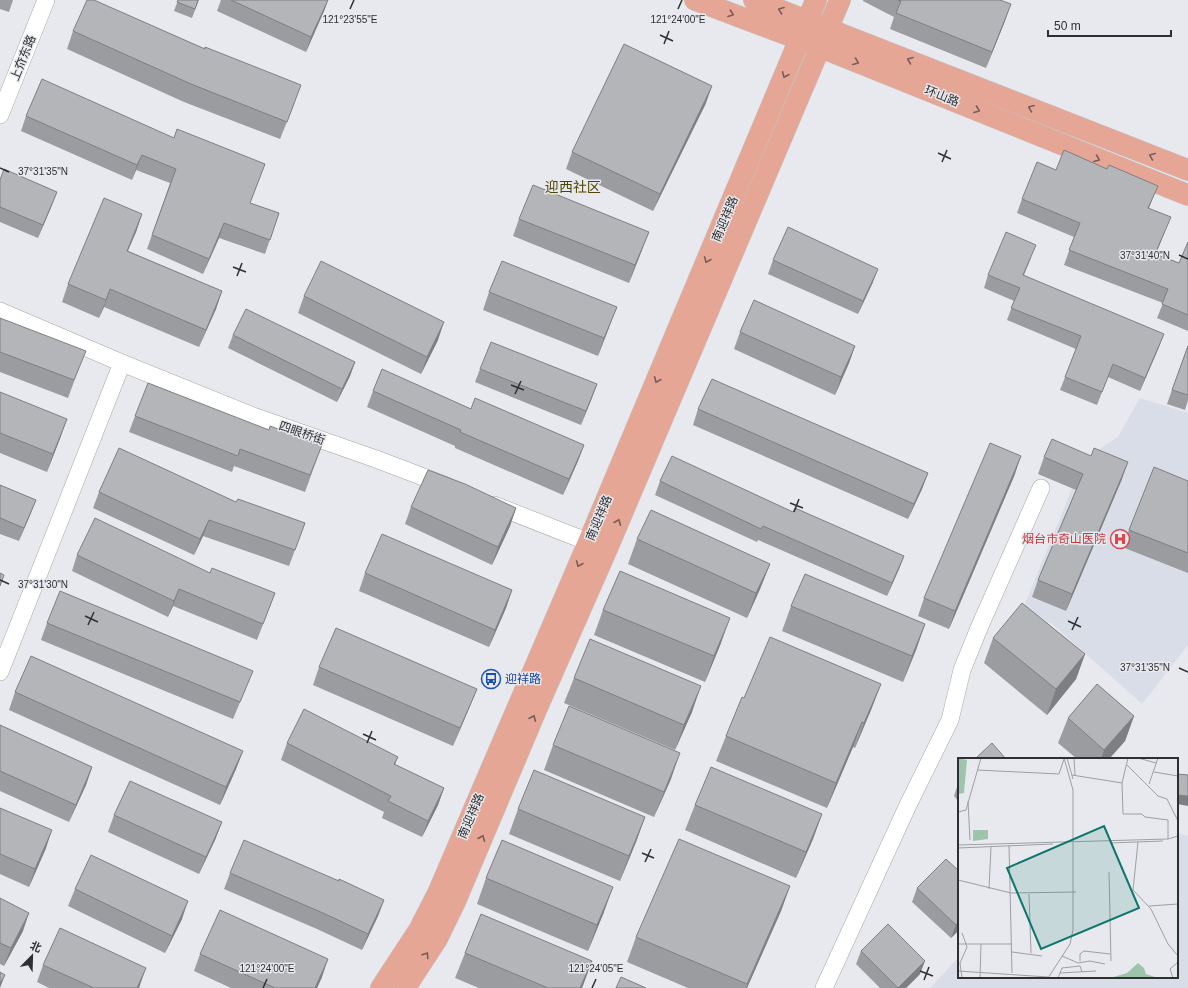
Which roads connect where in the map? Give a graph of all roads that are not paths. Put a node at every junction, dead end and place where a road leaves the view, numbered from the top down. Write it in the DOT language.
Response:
graph roads {
  1 [pos="46,0"];
  2 [pos="695,0"];
  3 [pos="754,0"];
  4 [pos="816,0"];
  5 [pos="840,0"];
  6 [pos="828,28"];
  7 [pos="804,30"];
  8 [pos="820,47"];
  9 [pos="0,115"];
  10 [pos="1188,170"];
  11 [pos="1188,195"];
  12 [pos="0,311"];
  13 [pos="122,363"];
  14 [pos="1041,488"];
  15 [pos="598,545"];
  16 [pos="0,672"];
  17 [pos="381,988"];
  18 [pos="405,988"];
  19 [pos="824,988"];
  1 -- 9 [label="street, 上夼东路"];
  2 -- 7 [label="main road, 环山路, one-way"];
  7 -- 3 [label="main road, 环山路, one-way"];
  4 -- 7 [label="main road, 南迎祥路"];
  5 -- 6 [label="main road, 南迎祥路"];
  6 -- 7 [label="main road, 环山路"];
  6 -- 8 [label="main road, 南迎祥路"];
  10 -- 6 [label="main road, 环山路, one-way"];
  7 -- 8 [label="main road, 环山路"];
  7 -- 15 [label="main road, 南迎祥路, one-way"];
  8 -- 11 [label="main road, 环山路, one-way"];
  15 -- 8 [label="main road, 南迎祥路, one-way"];
  12 -- 13 [label="street, 四眼桥街"];
  13 -- 15 [label="street, 四眼桥街"];
  13 -- 16 [label="street"];
  14 -- 19 [label="street"];
  15 -- 17 [label="main road, 南迎祥路, one-way"];
  18 -- 15 [label="main road, 南迎祥路, one-way"];
}
